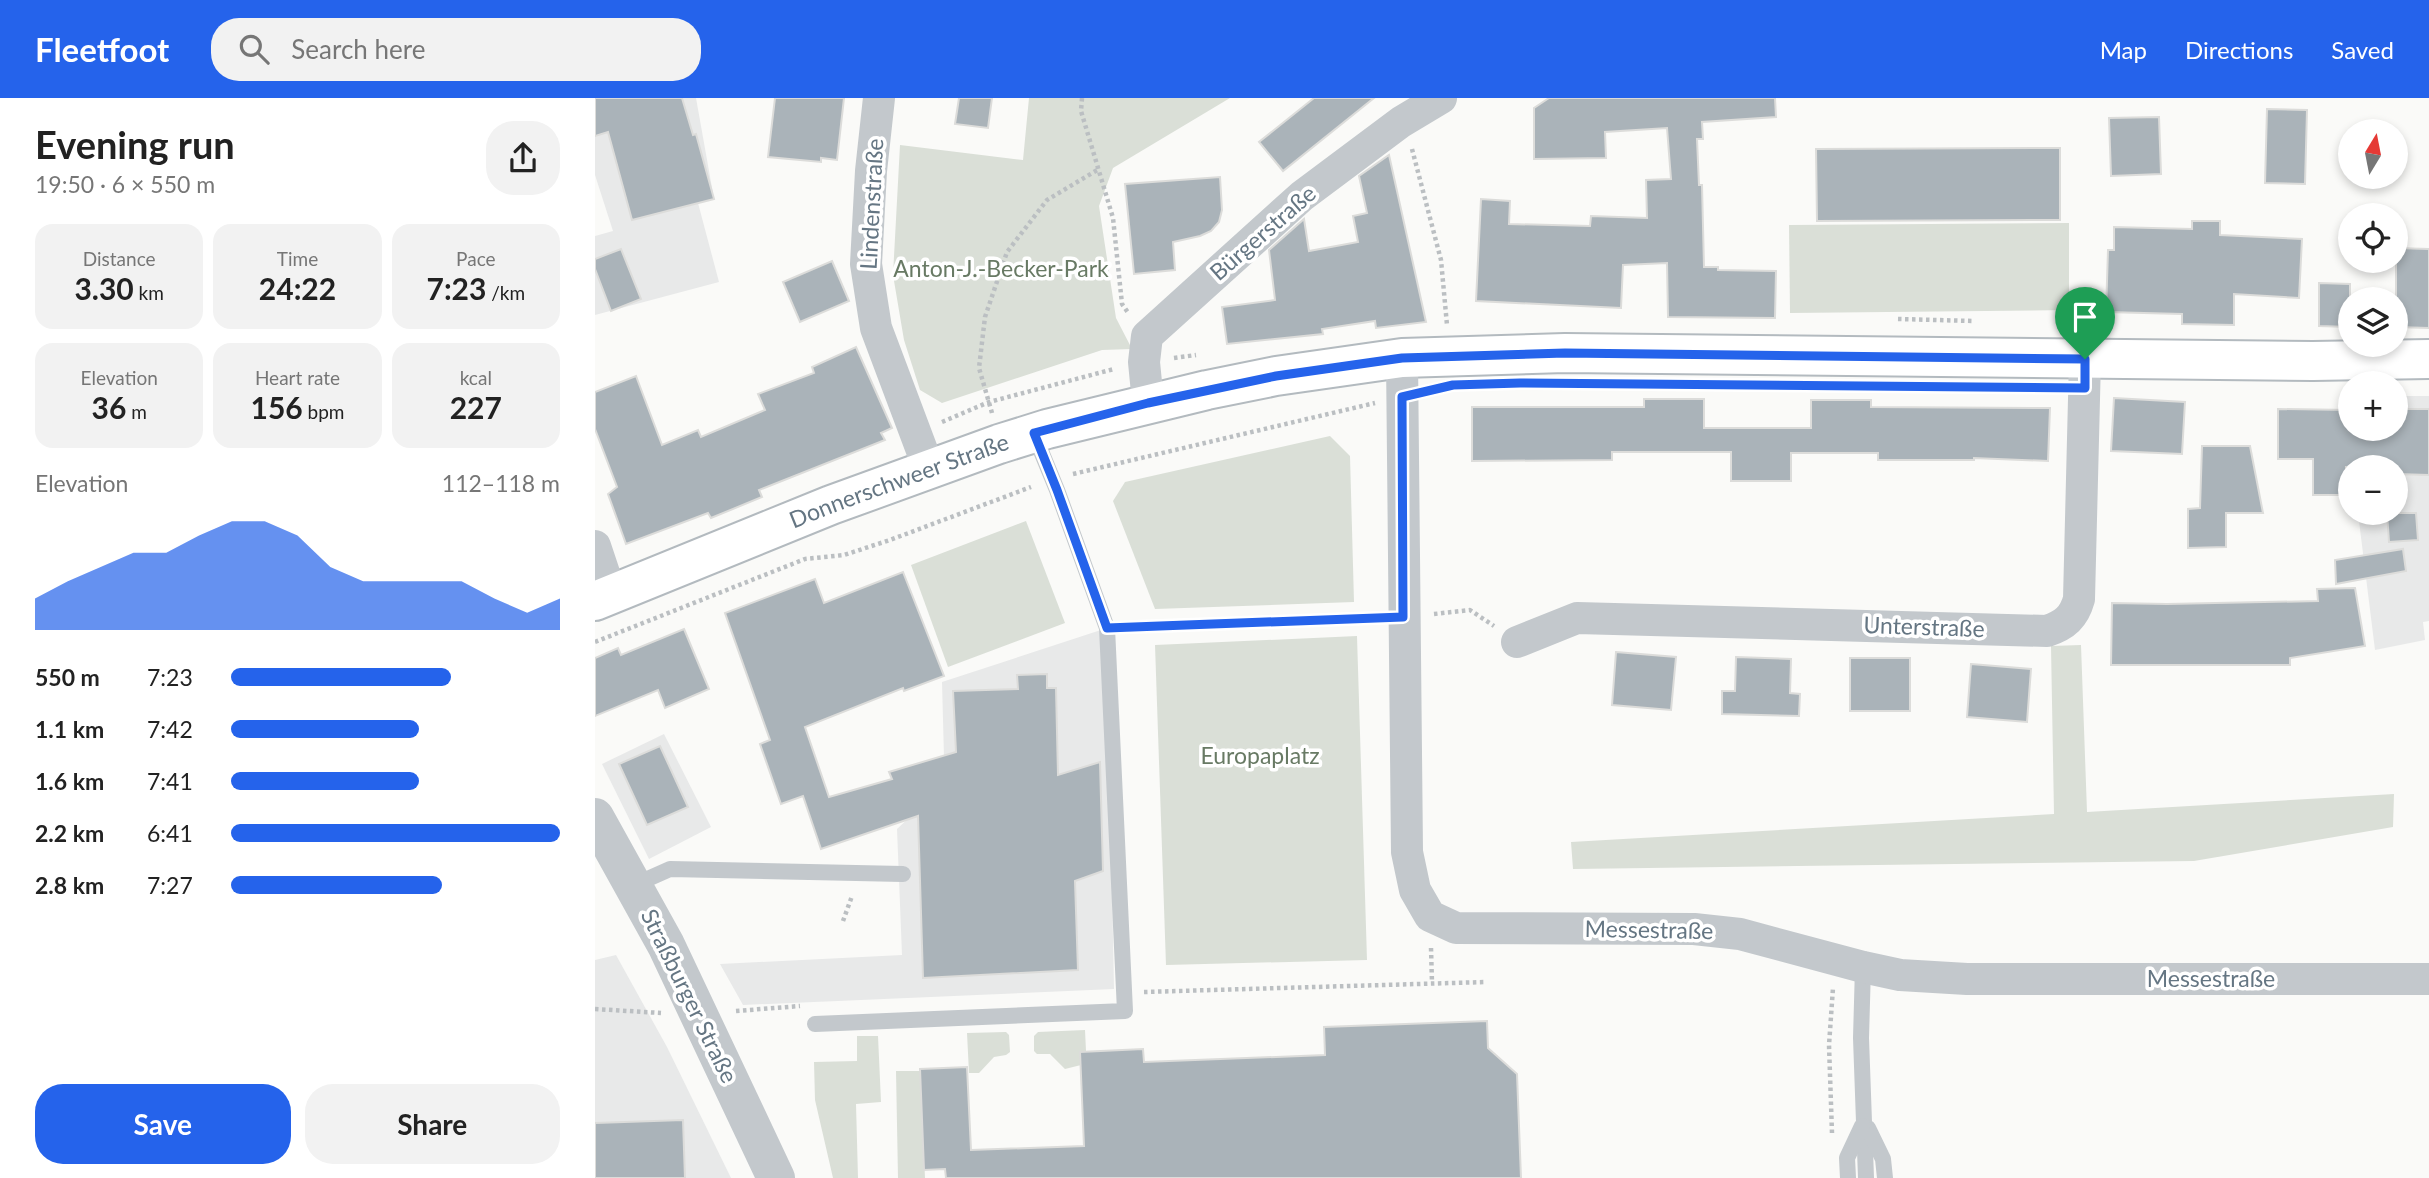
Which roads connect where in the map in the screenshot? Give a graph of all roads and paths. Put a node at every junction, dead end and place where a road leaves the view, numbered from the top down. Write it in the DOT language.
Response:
graph roads {
  1 [pos="879,98"];
  2 [pos="1082,98"];
  3 [pos="1441,98"];
  4 [pos="1397,110"];
  5 [pos="1099,169"];
  6 [pos="1147,336"];
  7 [pos="1449,355"];
  8 [pos="1402,358"];
  9 [pos="2085,359"];
  10 [pos="2429,359"];
  11 [pos="1402,397"];
  12 [pos="1148,403"];
  13 [pos="995,422"];
  14 [pos="1034,433"];
  15 [pos="929,469"];
  16 [pos="1052,479"];
  17 [pos="595,546"];
  18 [pos="603,598"];
  19 [pos="1403,617"];
  20 [pos="1107,628"];
  21 [pos="595,642"];
  22 [pos="1517,642"];
  23 [pos="595,817"];
  24 [pos="903,874"];
  25 [pos="633,885"];
  26 [pos="1849,963"];
  27 [pos="2429,979"];
  28 [pos="595,1009"];
  29 [pos="700,1015"];
  30 [pos="815,1024"];
  31 [pos="1865,1120"];
  32 [pos="1832,1138"];
  33 [pos="776,1178"];
  34 [pos="1848,1178"];
  35 [pos="1866,1178"];
  36 [pos="1885,1178"];
  1 -- 15 [label="street, Lindenstraße"];
  2 -- 5 [label="path"];
  3 -- 4 [label="street, Bürgerstraße"];
  4 -- 6 [label="street, Bürgerstraße"];
  4 -- 7 [label="path"];
  5 -- 6 [label="path"];
  5 -- 13 [label="path"];
  6 -- 12 [label="street"];
  7 -- 8 [label="main road, Donnerschweer Straße"];
  7 -- 9 [label="main road, Donnerschweer Straße"];
  8 -- 11 [label="street, Messestraße"];
  8 -- 12 [label="main road, Donnerschweer Straße"];
  9 -- 10 [label="main road, Donnerschweer Straße"];
  9 -- 22 [label="street, Unterstraße"];
  11 -- 16 [label="path"];
  11 -- 19 [label="street, Messestraße"];
  12 -- 14 [label="main road, Donnerschweer Straße"];
  14 -- 15 [label="main road, Donnerschweer Straße"];
  14 -- 16 [label="lane"];
  15 -- 18 [label="main road, Donnerschweer Straße"];
  16 -- 20 [label="lane"];
  16 -- 21 [label="path"];
  17 -- 18 [label="street"];
  19 -- 20 [label="path"];
  19 -- 26 [label="street, Messestraße"];
  20 -- 30 [label="lane"];
  23 -- 25 [label="street, Straßburger Straße"];
  24 -- 25 [label="lane"];
  25 -- 29 [label="street, Straßburger Straße"];
  26 -- 27 [label="street, Messestraße"];
  26 -- 31 [label="lane"];
  26 -- 32 [label="path"];
  28 -- 29 [label="path"];
  29 -- 33 [label="street, Straßburger Straße"];
  31 -- 34 [label="lane"];
  31 -- 35 [label="lane"];
  31 -- 36 [label="lane"];
}
